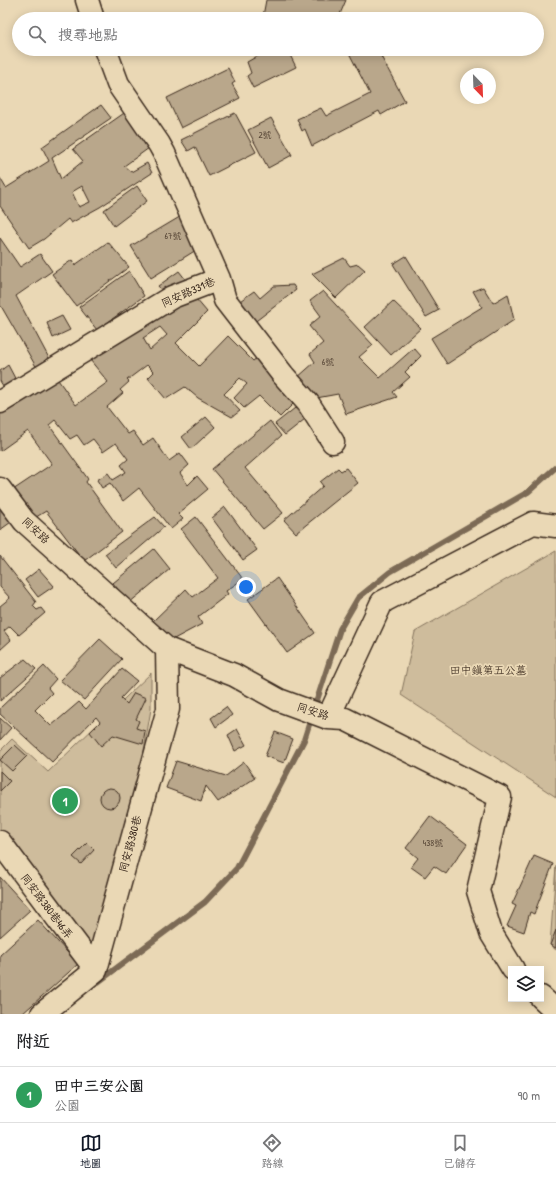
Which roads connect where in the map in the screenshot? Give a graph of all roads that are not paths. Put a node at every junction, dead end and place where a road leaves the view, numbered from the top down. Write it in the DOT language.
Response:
graph roads {
  1 [pos="87,0"];
  2 [pos="91,12"];
  3 [pos="108,56"];
  4 [pos="219,279"];
  5 [pos="0,402"];
  6 [pos="333,442"];
  7 [pos="0,489"];
  8 [pos="556,526"];
  9 [pos="166,649"];
  10 [pos="328,718"];
  11 [pos="0,842"];
  12 [pos="511,966"];
  13 [pos="96,970"];
  14 [pos="544,1000"];
  15 [pos="556,1011"];
  16 [pos="42,1014"];
  1 -- 2 [label="street"];
  3 -- 4 [label="street, 同安路331巷"];
  4 -- 5 [label="street, 同安路331巷"];
  4 -- 6 [label="street"];
  7 -- 9 [label="street, 同安路"];
  8 -- 10 [label="street"];
  9 -- 10 [label="street, 同安路"];
  9 -- 13 [label="street, 同安路380巷"];
  10 -- 12 [label="street, 同安路"];
  11 -- 13 [label="street, 同安路380巷46弄"];
  13 -- 16 [label="street"];
  14 -- 15 [label="street"];
}
